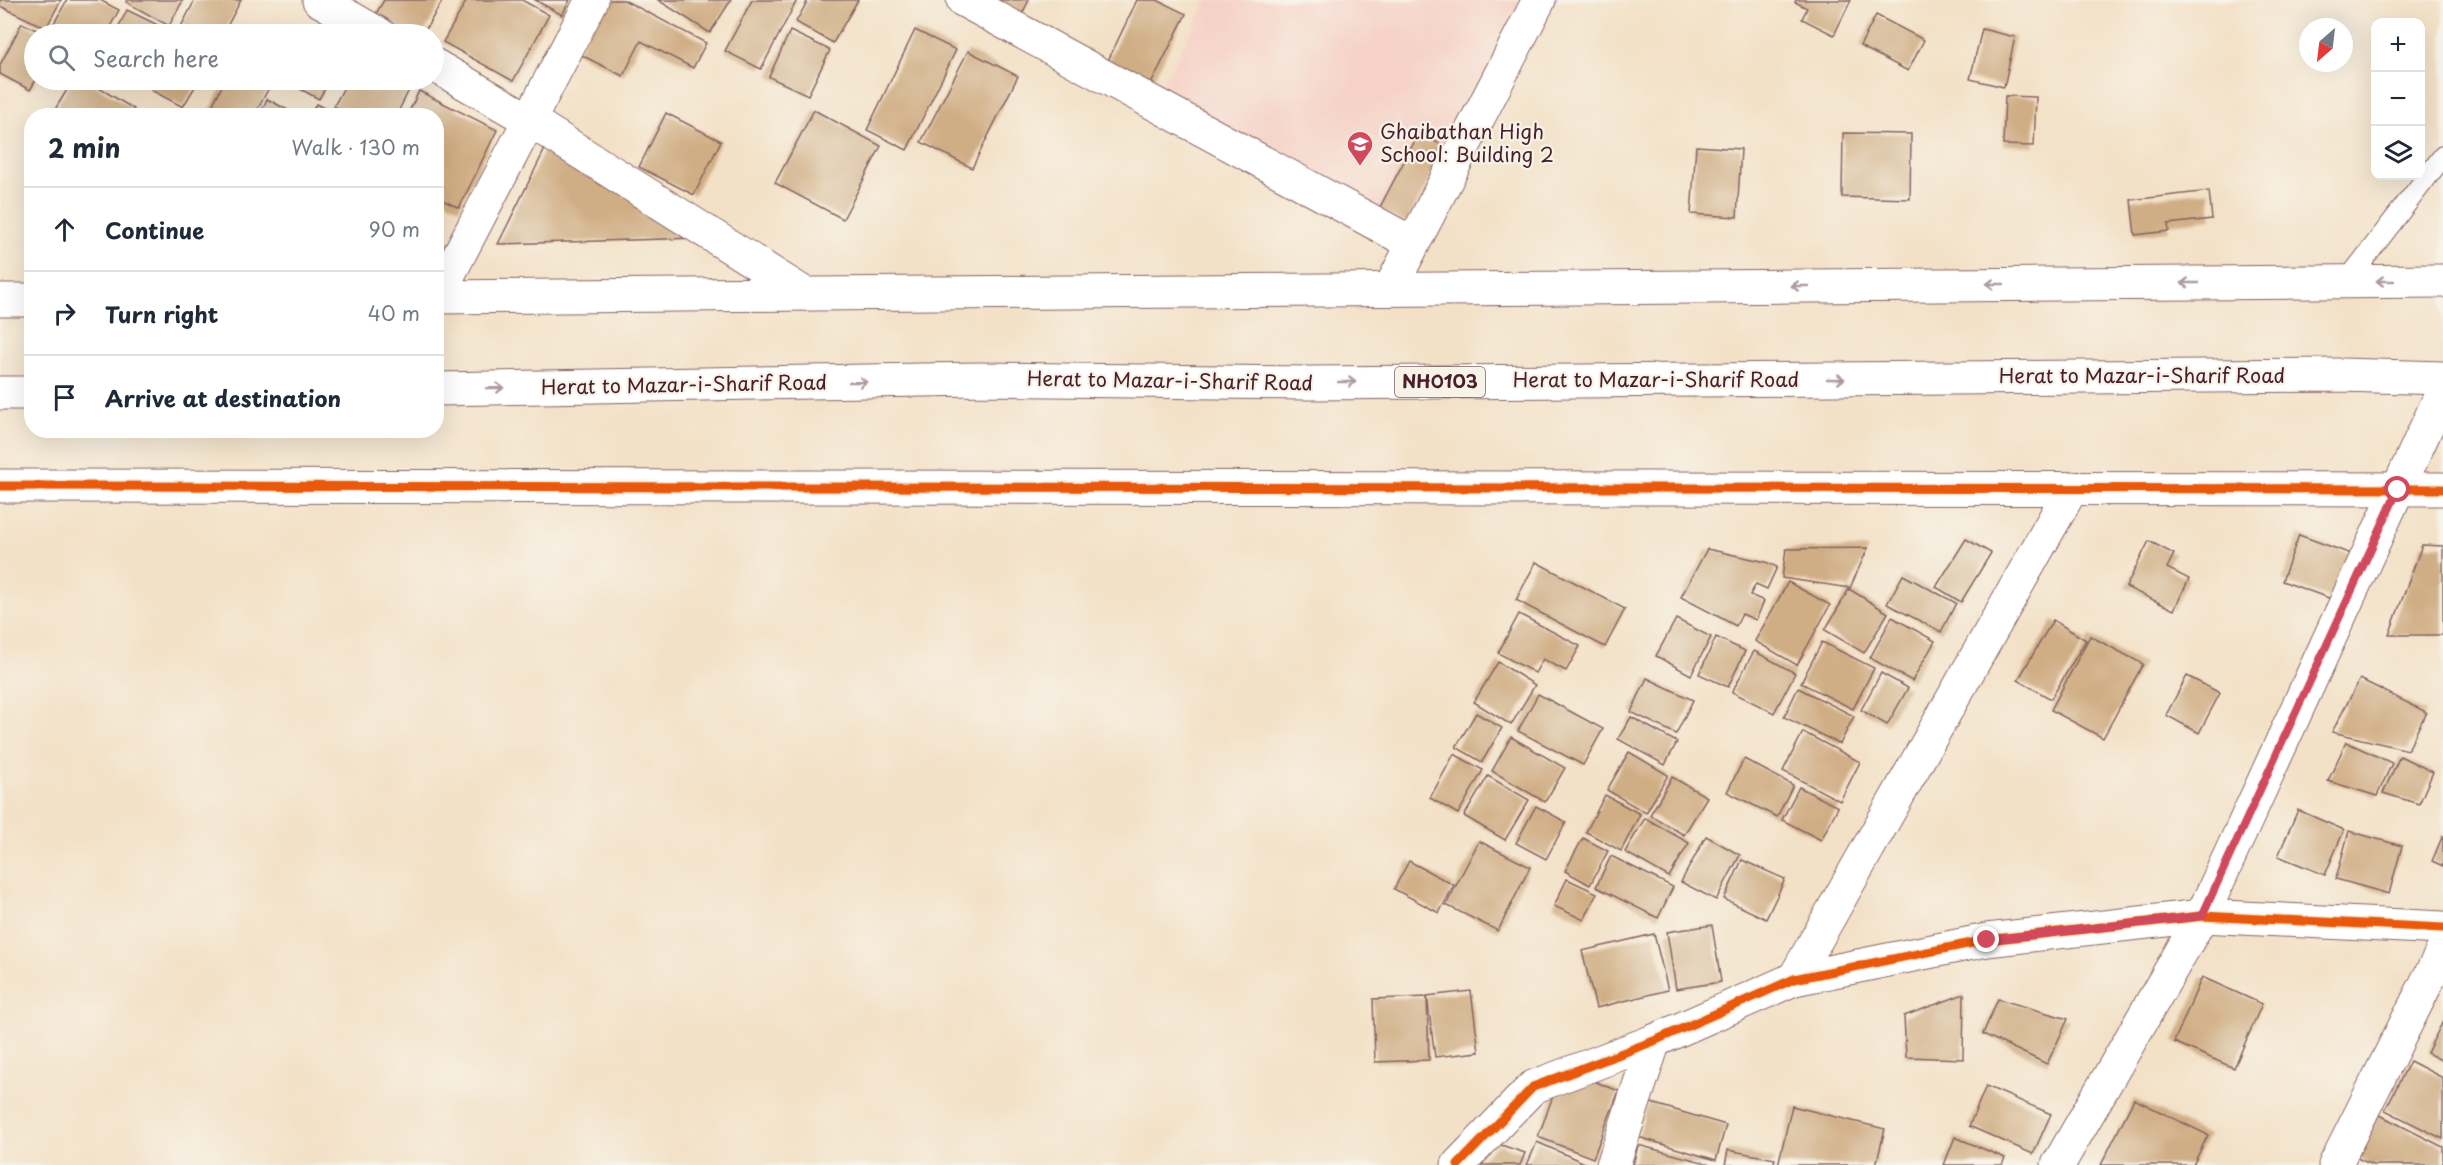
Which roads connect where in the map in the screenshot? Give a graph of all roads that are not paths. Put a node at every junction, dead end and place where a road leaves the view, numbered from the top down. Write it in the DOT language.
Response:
graph roads {
  1 [pos="319,0"];
  2 [pos="592,0"];
  3 [pos="963,0"];
  4 [pos="1539,0"];
  5 [pos="362,24"];
  6 [pos="444,71"];
  7 [pos="530,120"];
  8 [pos="2443,156"];
  9 [pos="1412,243"];
  10 [pos="2443,281"];
  11 [pos="2347,282"];
  12 [pos="444,284"];
  13 [pos="1390,289"];
  14 [pos="806,294"];
  15 [pos="444,297"];
  16 [pos="0,300"];
  17 [pos="24,300"];
  18 [pos="2443,378"];
  19 [pos="444,389"];
  20 [pos="2443,391"];
  21 [pos="0,393"];
  22 [pos="24,393"];
  23 [pos="0,486"];
  24 [pos="2072,488"];
  25 [pos="2443,489"];
  26 [pos="2398,490"];
  27 [pos="2202,916"];
  28 [pos="2443,928"];
  29 [pos="2443,950"];
  30 [pos="1794,979"];
  31 [pos="1654,1041"];
  32 [pos="1458,1165"];
  33 [pos="1613,1165"];
  34 [pos="2058,1165"];
  35 [pos="2336,1165"];
  1 -- 5 [label="main road"];
  2 -- 7 [label="main road"];
  3 -- 9 [label="main road"];
  4 -- 9 [label="main road"];
  6 -- 7 [label="main road"];
  7 -- 12 [label="main road"];
  7 -- 14 [label="main road"];
  8 -- 11 [label="lane"];
  9 -- 13 [label="main road"];
  10 -- 11 [label="main road, one-way"];
  11 -- 13 [label="main road, one-way"];
  13 -- 14 [label="main road"];
  14 -- 15 [label="main road"];
  16 -- 17 [label="main road"];
  19 -- 18 [label="main road, Herat to Mazar-i-Sharif Road / NH0103, one-way"];
  20 -- 26 [label="main road"];
  21 -- 22 [label="main road"];
  23 -- 24 [label="main road"];
  24 -- 26 [label="main road"];
  24 -- 30 [label="main road"];
  25 -- 26 [label="main road"];
  26 -- 27 [label="main road"];
  27 -- 28 [label="main road"];
  27 -- 30 [label="main road"];
  27 -- 34 [label="main road"];
  29 -- 35 [label="main road"];
  30 -- 31 [label="main road"];
  31 -- 32 [label="main road"];
  31 -- 33 [label="main road"];
}
